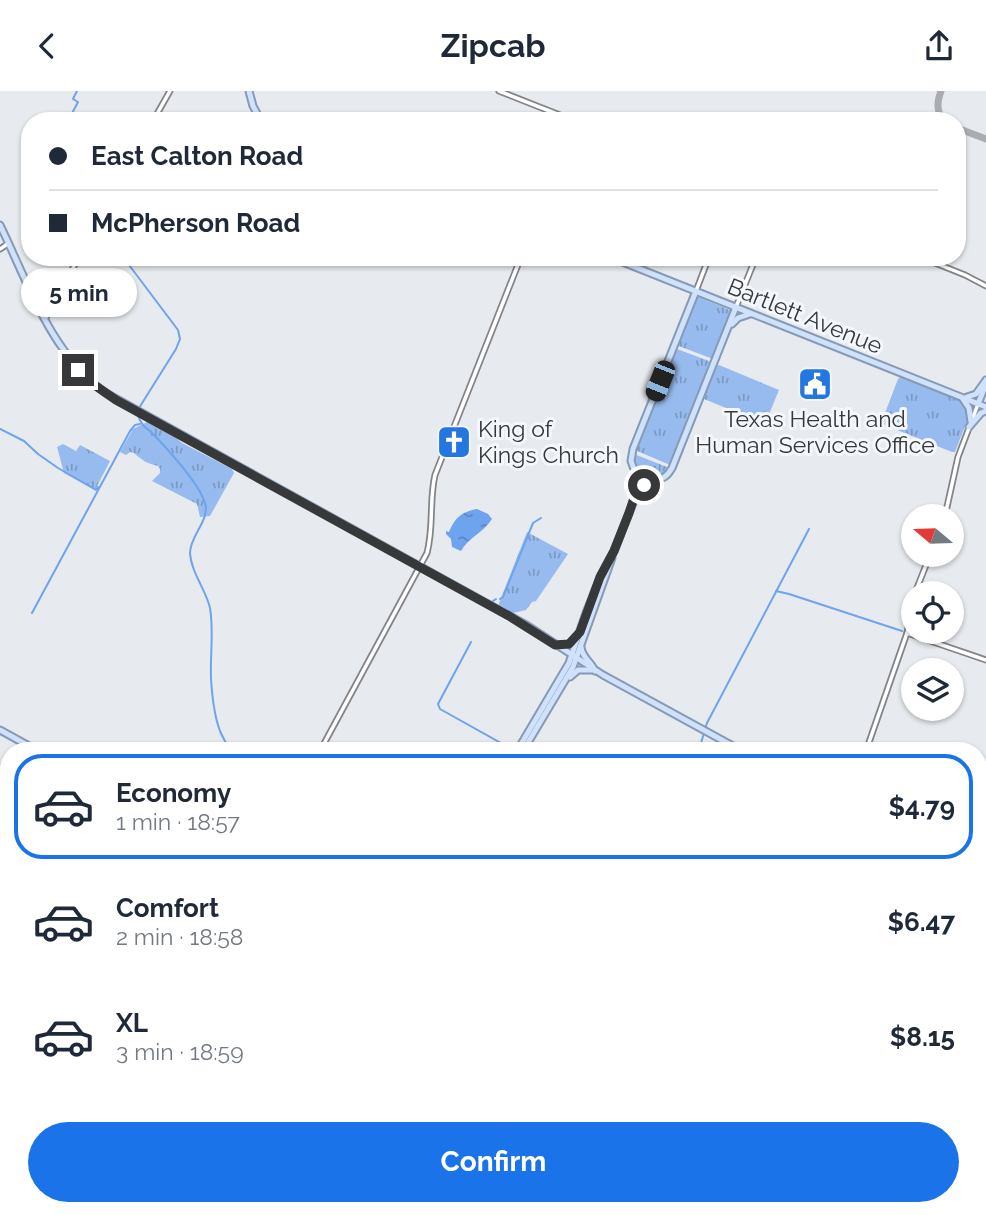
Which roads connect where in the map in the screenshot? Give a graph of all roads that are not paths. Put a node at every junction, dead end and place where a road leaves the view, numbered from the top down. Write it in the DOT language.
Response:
graph roads {
  1 [pos="170,91"];
  2 [pos="249,91"];
  3 [pos="499,91"];
  4 [pos="158,112"];
  5 [pos="257,112"];
  6 [pos="552,112"];
  7 [pos="0,225"];
  8 [pos="9,243"];
  9 [pos="0,249"];
  10 [pos="74,266"];
  11 [pos="517,266"];
  12 [pos="633,266"];
  13 [pos="706,266"];
  14 [pos="752,266"];
  15 [pos="942,266"];
  16 [pos="986,286"];
  17 [pos="696,291"];
  18 [pos="736,307"];
  19 [pos="752,313"];
  20 [pos="45,319"];
  21 [pos="721,345"];
  22 [pos="986,382"];
  23 [pos="962,397"];
  24 [pos="978,404"];
  25 [pos="986,409"];
  26 [pos="970,425"];
  27 [pos="642,483"];
  28 [pos="948,504"];
  29 [pos="421,567"];
  30 [pos="602,579"];
  31 [pos="580,632"];
  32 [pos="581,643"];
  33 [pos="903,644"];
  34 [pos="939,644"];
  35 [pos="555,645"];
  36 [pos="574,657"];
  37 [pos="986,660"];
  38 [pos="565,671"];
  39 [pos="595,671"];
  40 [pos="565,681"];
  41 [pos="551,700"];
  42 [pos="0,730"];
  43 [pos="22,742"];
  44 [pos="325,742"];
  45 [pos="525,742"];
  46 [pos="726,742"];
  47 [pos="869,742"];
  1 -- 4 [label="street"];
  2 -- 5 [label="main road"];
  3 -- 6 [label="street"];
  7 -- 8 [label="main road"];
  8 -- 9 [label="street"];
  8 -- 20 [label="main road"];
  10 -- 20 [label="street"];
  11 -- 29 [label="street"];
  12 -- 17 [label="main road, Bartlett Avenue"];
  13 -- 17 [label="street"];
  14 -- 18 [label="street"];
  15 -- 16 [label="street"];
  17 -- 18 [label="main road, Bartlett Avenue"];
  17 -- 27 [label="main road"];
  18 -- 19 [label="main road, Bartlett Avenue"];
  18 -- 21 [label="main road"];
  19 -- 21 [label="main road"];
  19 -- 23 [label="main road, Bartlett Avenue"];
  20 -- 29 [label="main road"];
  21 -- 27 [label="main road"];
  22 -- 23 [label="main road"];
  22 -- 24 [label="main road"];
  23 -- 24 [label="main road, Bartlett Avenue"];
  23 -- 26 [label="main road"];
  24 -- 25 [label="main road, Bartlett Avenue"];
  24 -- 26 [label="street"];
  25 -- 26 [label="main road"];
  26 -- 28 [label="street"];
  27 -- 30 [label="main road"];
  29 -- 35 [label="main road"];
  29 -- 44 [label="street"];
  30 -- 31 [label="main road"];
  30 -- 32 [label="main road"];
  31 -- 35 [label="main road"];
  31 -- 36 [label="main road"];
  32 -- 36 [label="main road"];
  32 -- 39 [label="main road"];
  33 -- 47 [label="street"];
  34 -- 37 [label="street"];
  35 -- 36 [label="main road"];
  35 -- 38 [label="main road"];
  36 -- 38 [label="main road"];
  36 -- 39 [label="main road"];
  36 -- 40 [label="main road"];
  38 -- 41 [label="main road"];
  39 -- 40 [label="main road"];
  39 -- 46 [label="main road"];
  40 -- 41 [label="main road"];
  41 -- 45 [label="main road"];
  42 -- 43 [label="main road"];
}
